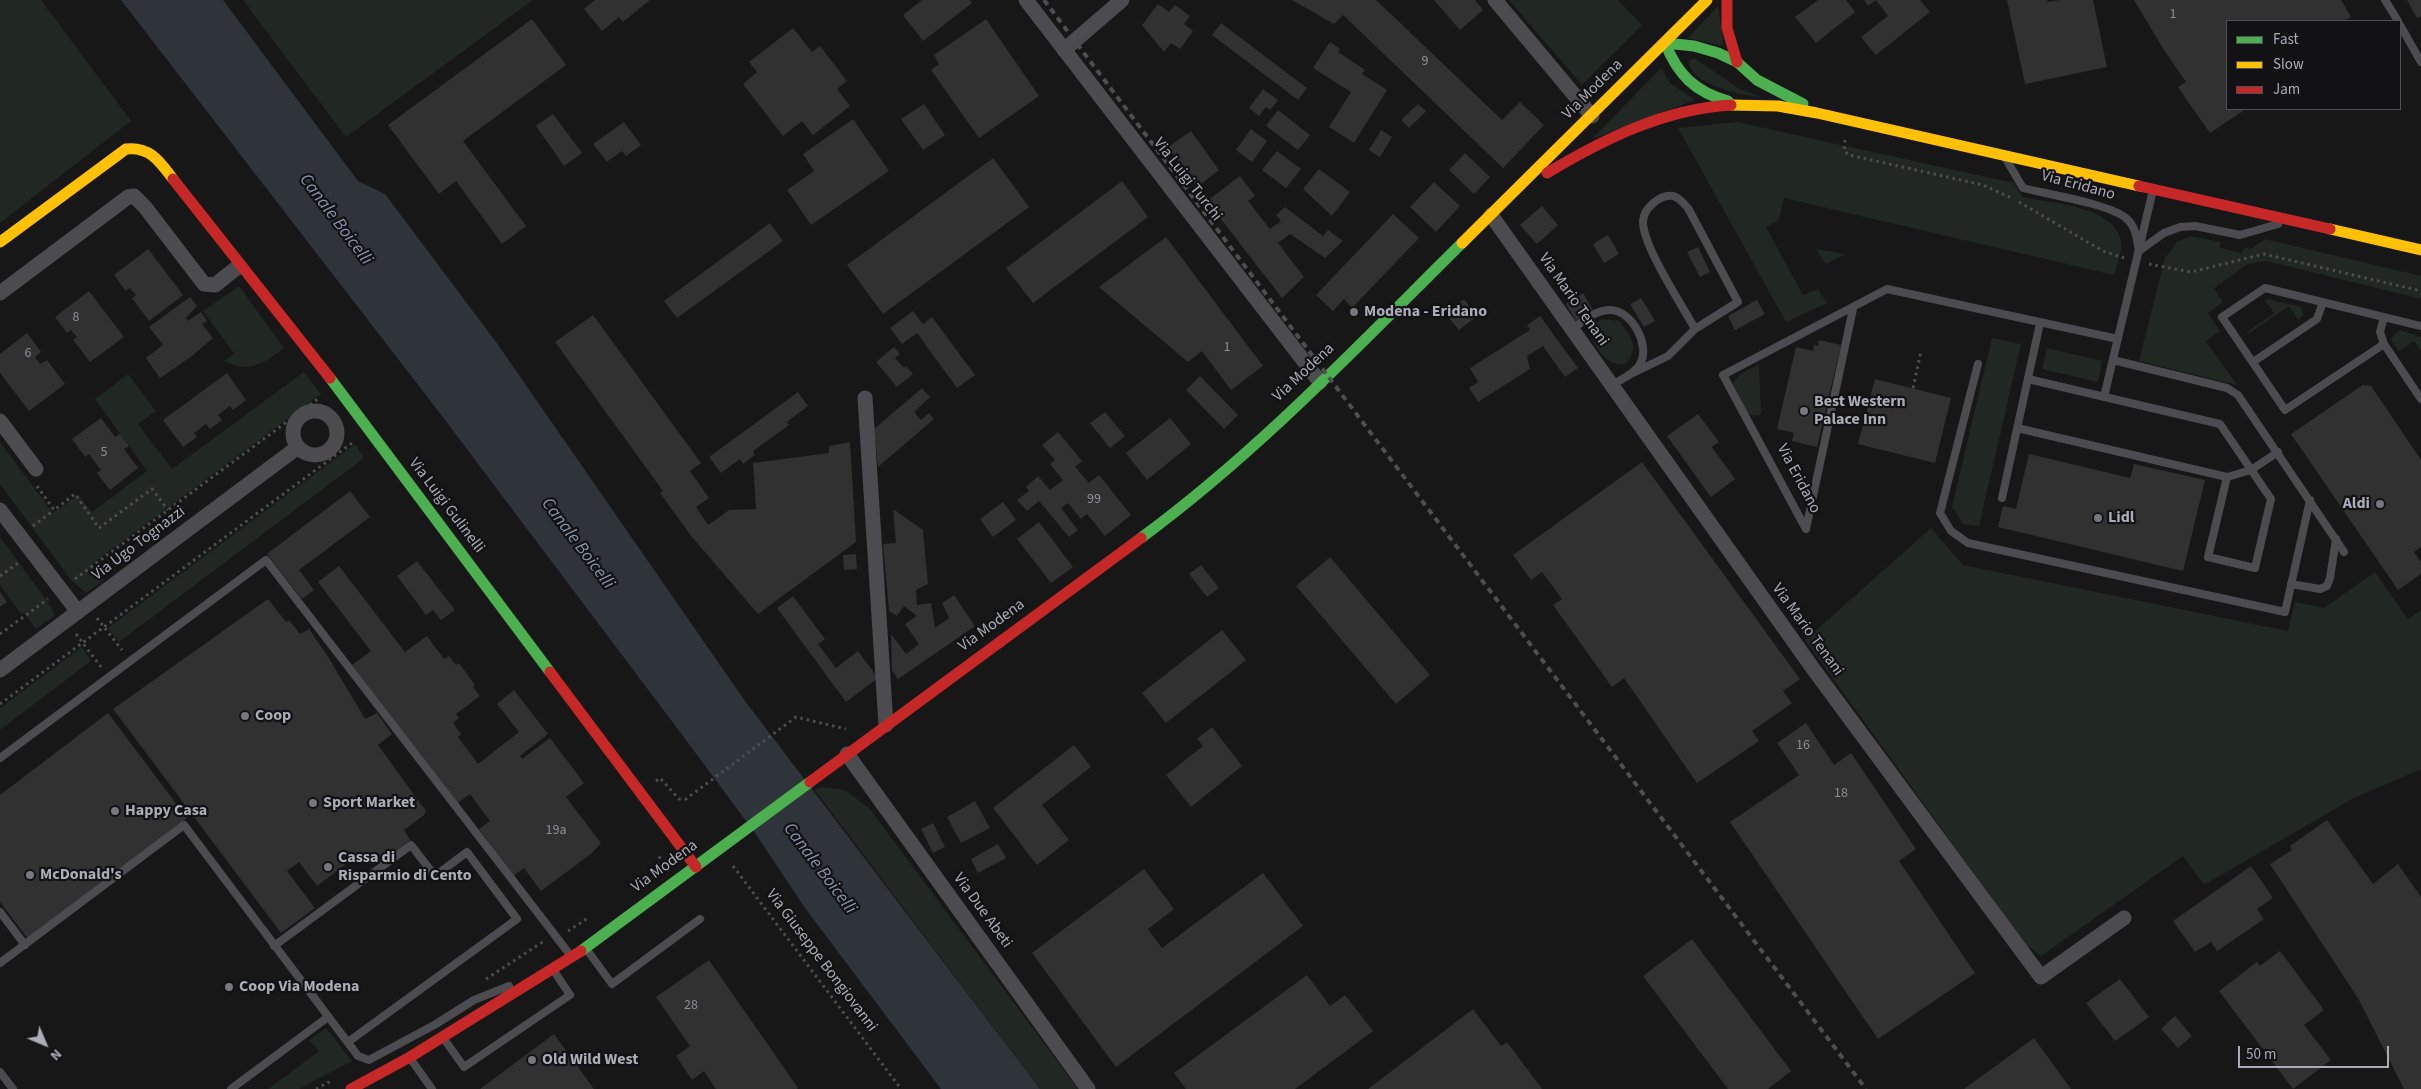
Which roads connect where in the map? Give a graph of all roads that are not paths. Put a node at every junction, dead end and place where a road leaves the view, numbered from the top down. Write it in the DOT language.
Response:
graph roads {
  1 [pos="1026,0"];
  2 [pos="1122,0"];
  3 [pos="1495,0"];
  4 [pos="1726,0"];
  5 [pos="2385,0"];
  6 [pos="1700,3"];
  7 [pos="2397,20"];
  8 [pos="2401,27"];
  9 [pos="1665,43"];
  10 [pos="1064,50"];
  11 [pos="1737,62"];
  12 [pos="2421,62"];
  13 [pos="1742,105"];
  14 [pos="1823,114"];
  15 [pos="1592,116"];
  16 [pos="2004,156"];
  17 [pos="2153,189"];
  18 [pos="1512,195"];
  19 [pos="1491,215"];
  20 [pos="2290,220"];
  21 [pos="0,242"];
  22 [pos="2421,250"];
  23 [pos="2139,251"];
  24 [pos="239,266"];
  25 [pos="0,293"];
  26 [pos="2323,302"];
  27 [pos="1853,309"];
  28 [pos="2384,317"];
  29 [pos="2040,323"];
  30 [pos="2421,326"];
  31 [pos="1572,329"];
  32 [pos="1695,329"];
  33 [pos="2118,339"];
  34 [pos="2384,344"];
  35 [pos="2113,360"];
  36 [pos="2253,362"];
  37 [pos="1978,364"];
  38 [pos="1633,372"];
  39 [pos="2028,379"];
  40 [pos="1320,382"];
  41 [pos="1612,385"];
  42 [pos="2104,397"];
  43 [pos="865,398"];
  44 [pos="2421,398"];
  45 [pos="0,421"];
  46 [pos="2017,428"];
  47 [pos="298,446"];
  48 [pos="2278,452"];
  49 [pos="2251,470"];
  50 [pos="34,475"];
  51 [pos="2227,477"];
  52 [pos="2002,498"];
  53 [pos="2310,500"];
  54 [pos="0,510"];
  55 [pos="2336,539"];
  56 [pos="2344,552"];
  57 [pos="2291,584"];
  58 [pos="77,613"];
  59 [pos="0,670"];
  60 [pos="886,725"];
  61 [pos="847,754"];
  62 [pos="0,758"];
  63 [pos="696,867"];
  64 [pos="0,912"];
  65 [pos="2124,918"];
  66 [pos="700,919"];
  67 [pos="25,945"];
  68 [pos="274,946"];
  69 [pos="585,948"];
  70 [pos="572,958"];
  71 [pos="0,963"];
  72 [pos="553,970"];
  73 [pos="538,980"];
  74 [pos="328,1017"];
  75 [pos="443,1037"];
  76 [pos="348,1042"];
  77 [pos="410,1057"];
  78 [pos="0,1072"];
  79 [pos="13,1089"];
  80 [pos="231,1089"];
  81 [pos="351,1089"];
  82 [pos="432,1089"];
  83 [pos="1088,1089"];
  1 -- 10 [label="street, Via Luigi Turchi"];
  2 -- 10 [label="street"];
  3 -- 15 [label="street"];
  4 -- 11 [label="main road"];
  5 -- 7 [label="lane"];
  6 -- 9 [label="main road, Via Modena"];
  8 -- 12 [label="lane"];
  9 -- 11 [label="main road, Via Eridano"];
  9 -- 13 [label="main road, Via Eridano"];
  9 -- 15 [label="main road, Via Modena"];
  10 -- 40 [label="street, Via Luigi Turchi"];
  11 -- 14 [label="main road, Via Eridano"];
  13 -- 14 [label="main road, Via Eridano"];
  13 -- 18 [label="main road, Via Eridano"];
  14 -- 16 [label="main road, Via Eridano"];
  15 -- 18 [label="main road, Via Modena"];
  16 -- 17 [label="main road, Via Eridano"];
  16 -- 23 [label="lane, Via Eridano"];
  17 -- 20 [label="main road, Via Eridano"];
  17 -- 23 [label="lane, Via Eridano"];
  18 -- 19 [label="main road, Via Modena"];
  19 -- 31 [label="street, Via Mario Tenani"];
  19 -- 40 [label="main road, Via Modena"];
  20 -- 22 [label="main road, Via Eridano"];
  20 -- 23 [label="lane, Via Eridano"];
  21 -- 24 [label="main road, Via Luigi Gulinelli"];
  23 -- 33 [label="lane, Via Eridano"];
  24 -- 25 [label="street"];
  24 -- 63 [label="main road, Via Luigi Gulinelli"];
  26 -- 28 [label="lane"];
  26 -- 36 [label="lane"];
  26 -- 36 [label="lane"];
  27 -- 27 [label="lane, Via Eridano"];
  27 -- 29 [label="lane, Via Eridano"];
  28 -- 30 [label="lane"];
  28 -- 34 [label="lane"];
  29 -- 33 [label="lane, Via Eridano"];
  29 -- 39 [label="lane"];
  31 -- 38 [label="lane"];
  31 -- 41 [label="street, Via Mario Tenani"];
  32 -- 32 [label="lane"];
  32 -- 38 [label="lane"];
  33 -- 35 [label="lane, Via Eridano"];
  34 -- 36 [label="lane"];
  34 -- 44 [label="lane"];
  35 -- 42 [label="lane, Via Eridano"];
  35 -- 48 [label="lane"];
  37 -- 57 [label="lane"];
  38 -- 41 [label="lane"];
  39 -- 42 [label="lane"];
  39 -- 46 [label="lane"];
  40 -- 60 [label="main road, Via Modena"];
  41 -- 65 [label="street, Via Mario Tenani"];
  42 -- 49 [label="lane"];
  43 -- 60 [label="street"];
  45 -- 50 [label="street"];
  46 -- 51 [label="lane"];
  46 -- 52 [label="lane"];
  47 -- 58 [label="street, Via Ugo Tognazzi"];
  48 -- 49 [label="lane"];
  48 -- 53 [label="lane"];
  49 -- 51 [label="lane"];
  49 -- 51 [label="lane"];
  53 -- 55 [label="lane"];
  53 -- 57 [label="lane"];
  54 -- 58 [label="street"];
  55 -- 56 [label="lane"];
  55 -- 57 [label="lane"];
  58 -- 59 [label="street, Via Ugo Tognazzi"];
  60 -- 61 [label="main road, Via Modena"];
  61 -- 63 [label="main road, Via Modena"];
  61 -- 83 [label="street, Via Due Abeti"];
  62 -- 70 [label="lane"];
  63 -- 69 [label="main road, Via Modena"];
  64 -- 67 [label="lane"];
  66 -- 69 [label="lane"];
  67 -- 68 [label="lane"];
  67 -- 71 [label="lane"];
  68 -- 74 [label="lane"];
  68 -- 76 [label="lane"];
  69 -- 70 [label="main road, Via Modena"];
  70 -- 72 [label="main road, Via Modena"];
  72 -- 73 [label="main road, Via Modena"];
  72 -- 75 [label="lane"];
  73 -- 75 [label="main road, Via Modena"];
  73 -- 76 [label="lane"];
  74 -- 76 [label="lane"];
  74 -- 80 [label="lane"];
  75 -- 77 [label="main road, Via Modena"];
  77 -- 81 [label="main road, Via Modena"];
  77 -- 82 [label="lane"];
  78 -- 79 [label="lane"];
}
